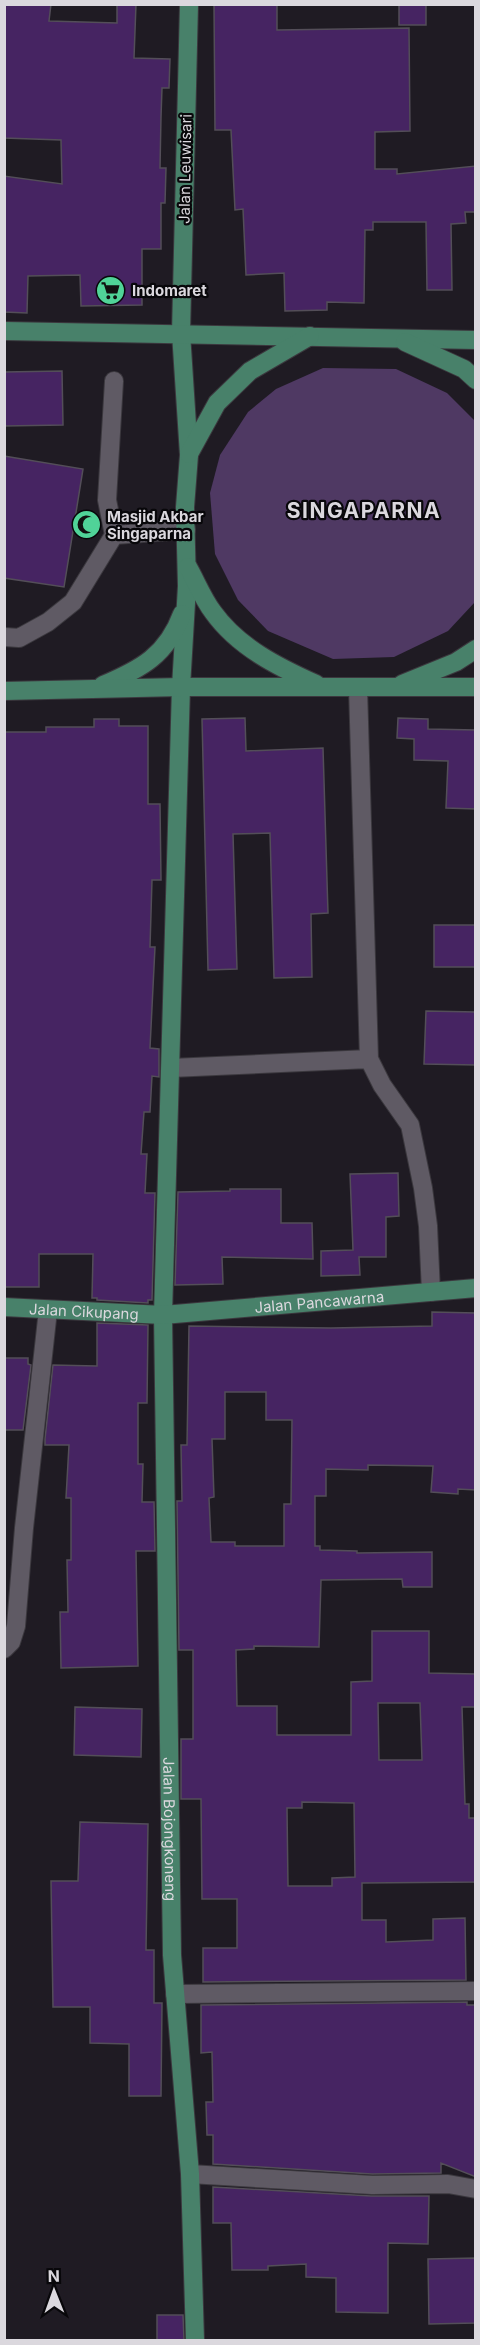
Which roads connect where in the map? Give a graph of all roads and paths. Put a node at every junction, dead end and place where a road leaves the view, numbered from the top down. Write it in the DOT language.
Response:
graph roads {
  1 [pos="189,4"];
  2 [pos="4,331"];
  3 [pos="181,333"];
  4 [pos="312,335"];
  5 [pos="398,339"];
  6 [pos="476,340"];
  7 [pos="476,380"];
  8 [pos="114,381"];
  9 [pos="189,455"];
  10 [pos="186,530"];
  11 [pos="114,536"];
  12 [pos="187,565"];
  13 [pos="186,604"];
  14 [pos="5,637"];
  15 [pos="476,648"];
  16 [pos="181,687"];
  17 [pos="323,687"];
  18 [pos="476,687"];
  19 [pos="358,688"];
  20 [pos="392,688"];
  21 [pos="93,689"];
  22 [pos="4,691"];
  23 [pos="369,1059"];
  24 [pos="171,1068"];
  25 [pos="476,1288"];
  26 [pos="431,1292"];
  27 [pos="4,1308"];
  28 [pos="48,1310"];
  29 [pos="163,1315"];
  30 [pos="4,1649"];
  31 [pos="476,1991"];
  32 [pos="175,1994"];
  33 [pos="190,2174"];
  34 [pos="476,2189"];
  35 [pos="195,2340"];
  1 -- 3 [label="main road, Jalan Leuwisari"];
  2 -- 3 [label="main road"];
  3 -- 4 [label="main road"];
  3 -- 9 [label="main road, Jalan Leuwisari"];
  4 -- 5 [label="main road"];
  4 -- 9 [label="main road"];
  5 -- 6 [label="main road"];
  5 -- 7 [label="main road"];
  8 -- 11 [label="street"];
  9 -- 10 [label="main road, Jalan Leuwisari"];
  10 -- 11 [label="street"];
  10 -- 12 [label="main road, Jalan Leuwisari"];
  11 -- 14 [label="street"];
  12 -- 13 [label="main road, Jalan Leuwisari"];
  12 -- 17 [label="main road"];
  13 -- 16 [label="main road, Jalan Leuwisari"];
  13 -- 21 [label="main road"];
  15 -- 20 [label="main road"];
  16 -- 17 [label="main road"];
  16 -- 21 [label="main road"];
  16 -- 24 [label="main road, Jalan Bojongkoneng"];
  17 -- 19 [label="main road"];
  18 -- 20 [label="main road"];
  19 -- 20 [label="main road"];
  19 -- 23 [label="street"];
  21 -- 22 [label="main road"];
  23 -- 24 [label="street"];
  23 -- 26 [label="street"];
  24 -- 29 [label="main road, Jalan Bojongkoneng"];
  25 -- 26 [label="main road, Jalan Pancawarna"];
  26 -- 29 [label="main road, Jalan Pancawarna"];
  27 -- 28 [label="main road, Jalan Cikupang"];
  28 -- 29 [label="main road, Jalan Cikupang"];
  28 -- 30 [label="street"];
  29 -- 32 [label="main road, Jalan Bojongkoneng"];
  31 -- 32 [label="street"];
  32 -- 33 [label="main road, Jalan Bojongkoneng"];
  33 -- 34 [label="street"];
  33 -- 35 [label="main road, Jalan Bojongkoneng"];
}
